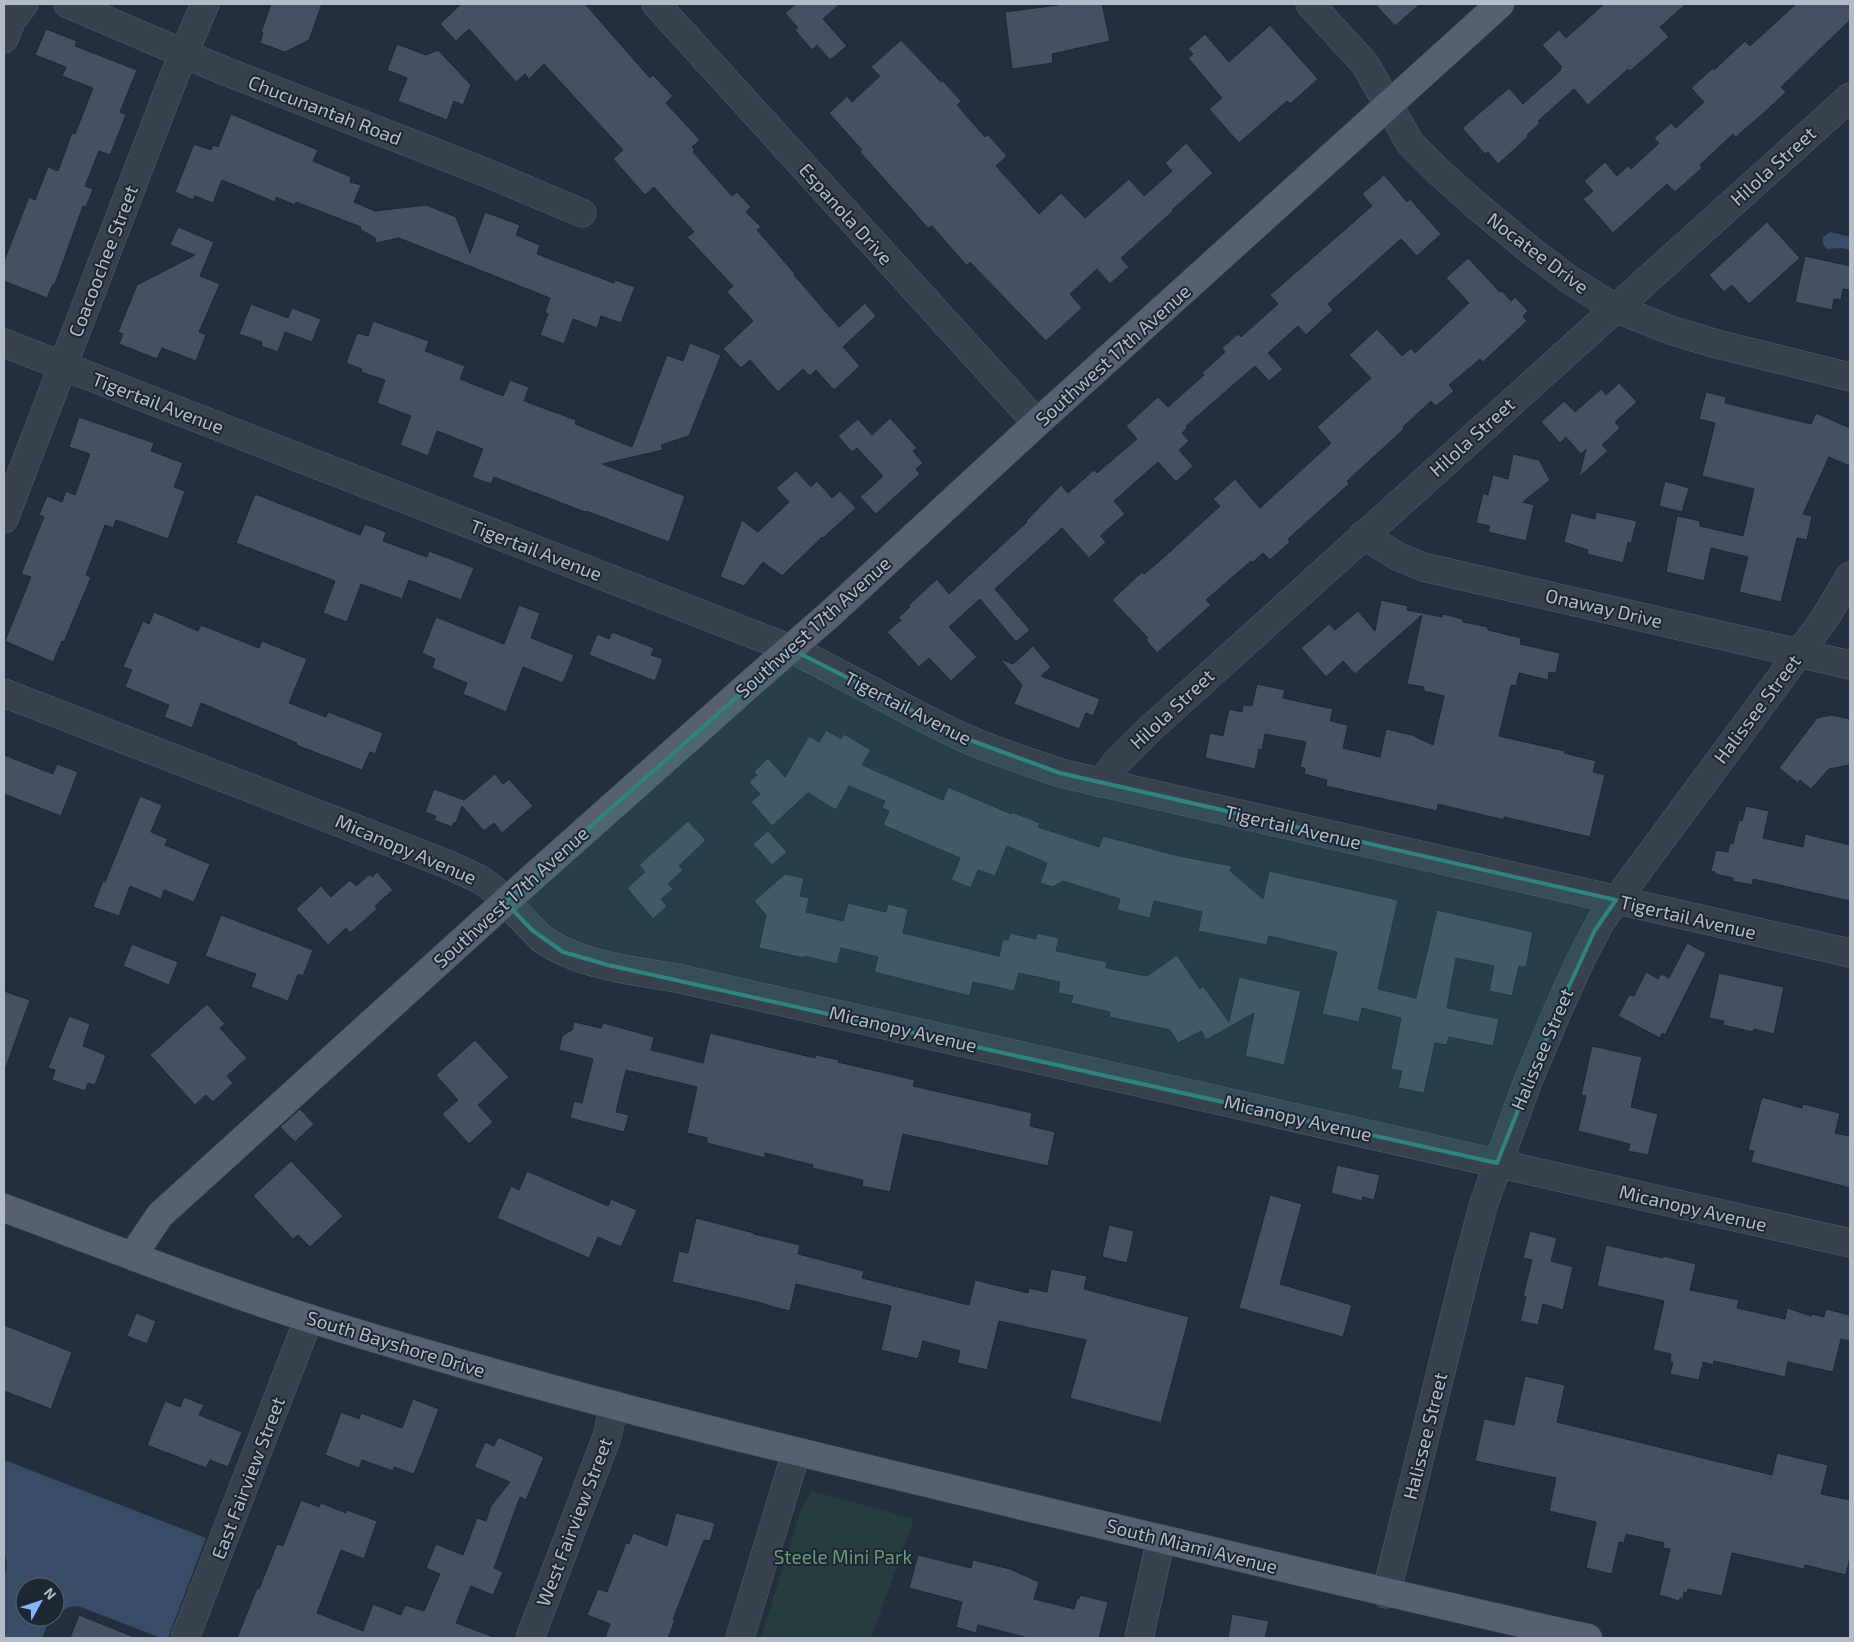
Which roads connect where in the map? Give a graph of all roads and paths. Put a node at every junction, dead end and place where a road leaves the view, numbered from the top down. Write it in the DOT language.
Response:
graph roads {
  1 [pos="24,4"];
  2 [pos="68,4"];
  3 [pos="205,4"];
  4 [pos="656,4"];
  5 [pos="1310,4"];
  6 [pos="1500,4"];
  7 [pos="4,39"];
  8 [pos="184,53"];
  9 [pos="1850,97"];
  10 [pos="1389,105"];
  11 [pos="582,213"];
  12 [pos="1615,308"];
  13 [pos="4,343"];
  14 [pos="62,366"];
  15 [pos="1850,377"];
  16 [pos="1037,423"];
  17 [pos="4,519"];
  18 [pos="1363,535"];
  19 [pos="1850,576"];
  20 [pos="791,649"];
  21 [pos="1798,653"];
  22 [pos="1850,665"];
  23 [pos="4,693"];
  24 [pos="1101,783"];
  25 [pos="1616,900"];
  26 [pos="506,902"];
  27 [pos="1850,953"];
  28 [pos="1497,1163"];
  29 [pos="4,1208"];
  30 [pos="1850,1244"];
  31 [pos="133,1255"];
  32 [pos="310,1318"];
  33 [pos="614,1405"];
  34 [pos="796,1453"];
  35 [pos="1161,1539"];
  36 [pos="1386,1594"];
  37 [pos="186,1638"];
  38 [pos="530,1638"];
  39 [pos="740,1638"];
  40 [pos="1140,1638"];
  41 [pos="1588,1638"];
  1 -- 7 [label="street"];
  2 -- 8 [label="street, Chucunantah Road"];
  3 -- 8 [label="street, Coacoochee Street"];
  4 -- 16 [label="street, Espanola Drive"];
  5 -- 10 [label="street, Nocatee Drive"];
  6 -- 10 [label="main road, Southwest 17th Avenue"];
  8 -- 11 [label="street, Chucunantah Road"];
  8 -- 14 [label="street, Coacoochee Street"];
  9 -- 12 [label="street, Hilola Street"];
  10 -- 12 [label="street, Nocatee Drive"];
  10 -- 16 [label="main road, Southwest 17th Avenue"];
  12 -- 15 [label="street, Nocatee Drive"];
  12 -- 18 [label="street, Hilola Street"];
  13 -- 14 [label="street, Tigertail Avenue"];
  14 -- 17 [label="street, Coacoochee Street"];
  14 -- 20 [label="street, Tigertail Avenue"];
  16 -- 20 [label="main road, Southwest 17th Avenue"];
  18 -- 21 [label="street, Onaway Drive"];
  18 -- 24 [label="street, Hilola Street"];
  19 -- 21 [label="street, Halissee Street"];
  20 -- 24 [label="street, Tigertail Avenue"];
  20 -- 26 [label="main road, Southwest 17th Avenue"];
  21 -- 22 [label="street, Onaway Drive"];
  21 -- 25 [label="street, Halissee Street"];
  23 -- 26 [label="street, Micanopy Avenue"];
  24 -- 25 [label="street, Tigertail Avenue"];
  25 -- 27 [label="street, Tigertail Avenue"];
  25 -- 28 [label="street, Halissee Street"];
  26 -- 28 [label="street, Micanopy Avenue"];
  26 -- 31 [label="main road, Southwest 17th Avenue"];
  28 -- 30 [label="street, Micanopy Avenue"];
  28 -- 36 [label="street, Halissee Street"];
  29 -- 31 [label="main road, South Bayshore Drive"];
  31 -- 32 [label="main road, South Bayshore Drive"];
  32 -- 33 [label="main road, South Bayshore Drive"];
  32 -- 37 [label="street, East Fairview Street"];
  33 -- 34 [label="main road, South Bayshore Drive"];
  33 -- 38 [label="street, West Fairview Street"];
  34 -- 35 [label="main road, South Miami Avenue"];
  34 -- 39 [label="street"];
  35 -- 36 [label="main road, South Miami Avenue"];
  35 -- 40 [label="street"];
  36 -- 41 [label="main road, South Miami Avenue"];
}
